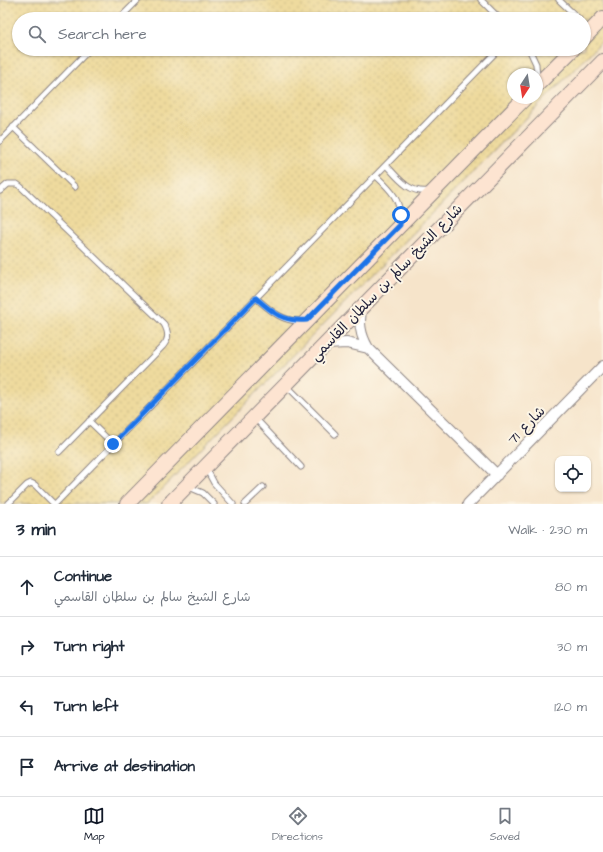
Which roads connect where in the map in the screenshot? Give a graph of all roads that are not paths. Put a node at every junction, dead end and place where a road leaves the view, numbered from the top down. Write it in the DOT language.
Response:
graph roads {
  1 [pos="138,0"];
  2 [pos="481,0"];
  3 [pos="559,0"];
  4 [pos="126,12"];
  5 [pos="493,12"];
  6 [pos="572,12"];
  7 [pos="603,18"];
  8 [pos="591,28"];
  9 [pos="83,56"];
  10 [pos="492,56"];
  11 [pos="532,56"];
  12 [pos="566,56"];
  13 [pos="603,61"];
  14 [pos="536,68"];
  15 [pos="543,79"];
  16 [pos="519,104"];
  17 [pos="13,127"];
  18 [pos="0,141"];
  19 [pos="386,165"];
  20 [pos="376,176"];
  21 [pos="75,187"];
  22 [pos="434,190"];
  23 [pos="0,191"];
  24 [pos="400,225"];
  25 [pos="256,298"];
  26 [pos="362,306"];
  27 [pos="307,320"];
  28 [pos="326,344"];
  29 [pos="368,348"];
  30 [pos="603,366"];
  31 [pos="286,384"];
  32 [pos="254,417"];
  33 [pos="89,421"];
  34 [pos="335,434"];
  35 [pos="113,444"];
  36 [pos="59,452"];
  37 [pos="206,466"];
  38 [pos="301,466"];
  39 [pos="497,475"];
  40 [pos="186,487"];
  41 [pos="263,487"];
  42 [pos="8,504"];
  43 [pos="54,504"];
  44 [pos="127,504"];
  45 [pos="169,504"];
  46 [pos="214,504"];
  47 [pos="233,504"];
  48 [pos="245,504"];
  49 [pos="468,504"];
  1 -- 4 [label="lane"];
  2 -- 5 [label="lane"];
  3 -- 6 [label="lane"];
  7 -- 8 [label="street"];
  9 -- 17 [label="lane"];
  10 -- 19 [label="lane"];
  11 -- 14 [label="lane"];
  12 -- 15 [label="street"];
  13 -- 26 [label="street, شارع الشيخ سالم بن سلطان القاسمي"];
  16 -- 22 [label="street, شارع الشيخ سالم بن سلطان القاسمي"];
  17 -- 18 [label="lane"];
  17 -- 21 [label="lane"];
  19 -- 20 [label="lane"];
  19 -- 22 [label="lane"];
  20 -- 24 [label="lane"];
  20 -- 25 [label="lane"];
  22 -- 24 [label="street, شارع الشيخ سالم بن سلطان القاسمي"];
  23 -- 33 [label="lane"];
  24 -- 27 [label="street, شارع الشيخ سالم بن سلطان القاسمي"];
  25 -- 27 [label="lane"];
  25 -- 35 [label="lane"];
  26 -- 28 [label="street, شارع الشيخ سالم بن سلطان القاسمي"];
  26 -- 29 [label="street"];
  27 -- 44 [label="street, شارع الشيخ سالم بن سلطان القاسمي"];
  28 -- 29 [label="street"];
  28 -- 31 [label="street, شارع الشيخ سالم بن سلطان القاسمي"];
  29 -- 39 [label="street"];
  30 -- 39 [label="street, شارع 71"];
  31 -- 32 [label="street, شارع الشيخ سالم بن سلطان القاسمي"];
  31 -- 34 [label="lane"];
  32 -- 37 [label="street, شارع الشيخ سالم بن سلطان القاسمي"];
  32 -- 38 [label="lane"];
  33 -- 35 [label="lane"];
  33 -- 36 [label="lane"];
  35 -- 43 [label="lane"];
  37 -- 40 [label="street, شارع الشيخ سالم بن سلطان القاسمي"];
  37 -- 47 [label="lane"];
  39 -- 49 [label="street, شارع 71"];
  40 -- 45 [label="street, شارع الشيخ سالم بن سلطان القاسمي"];
  40 -- 46 [label="lane"];
  41 -- 48 [label="lane"];
  42 -- 43 [label="lane"];
}
